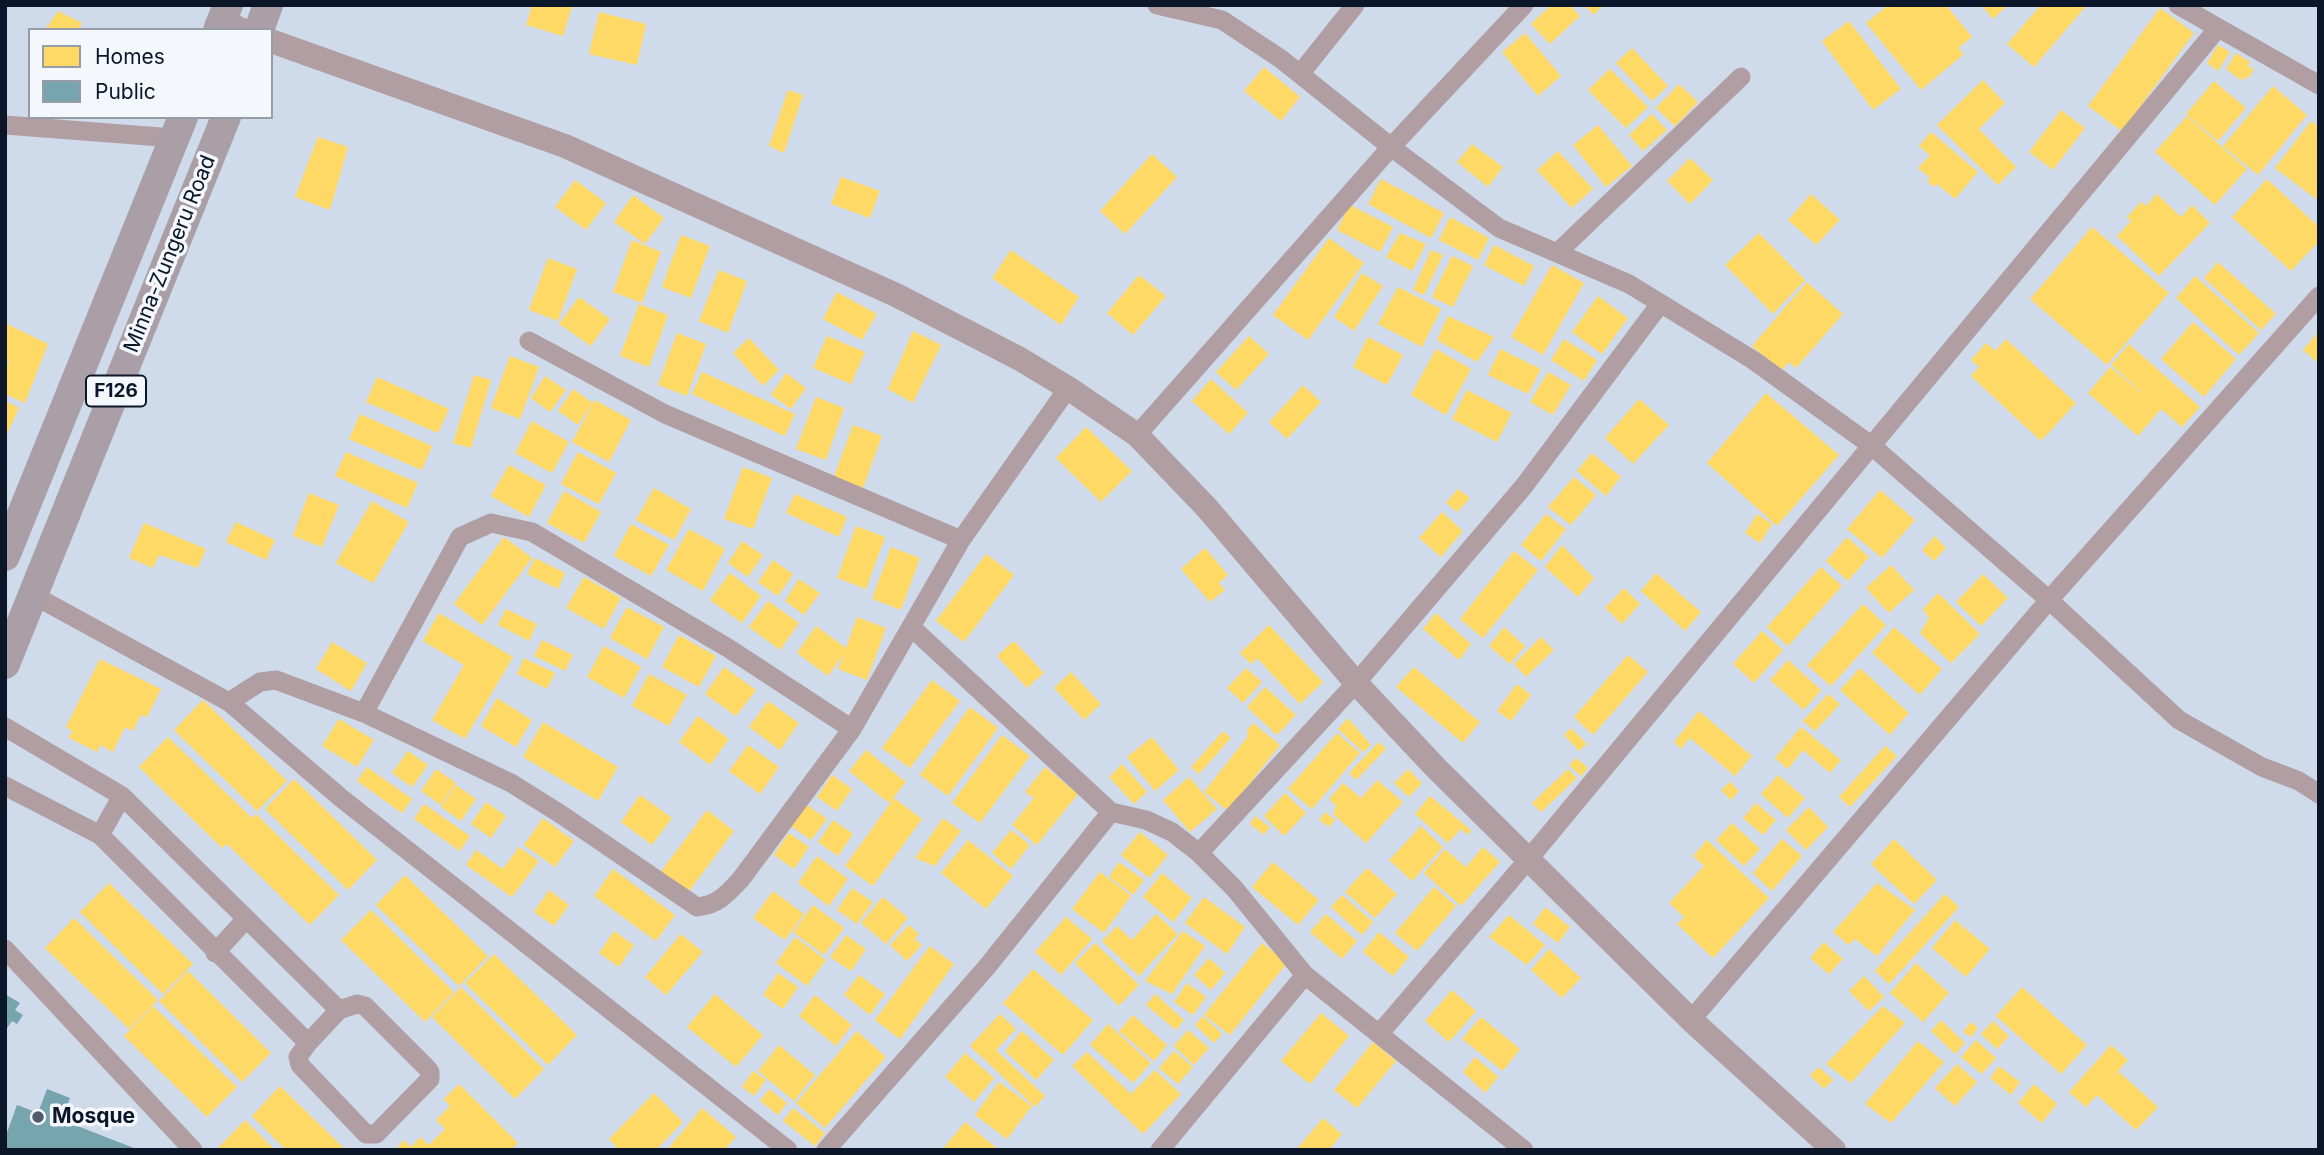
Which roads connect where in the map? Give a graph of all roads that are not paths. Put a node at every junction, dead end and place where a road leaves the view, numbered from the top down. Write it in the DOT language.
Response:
graph roads {
  1 [pos="268,5"];
  2 [pos="1157,5"];
  3 [pos="1355,5"];
  4 [pos="1524,5"];
  5 [pos="2178,5"];
  6 [pos="1204,10"];
  7 [pos="260,28"];
  8 [pos="2218,28"];
  9 [pos="273,42"];
  10 [pos="1300,74"];
  11 [pos="1741,77"];
  12 [pos="2319,85"];
  13 [pos="225,119"];
  14 [pos="5,125"];
  15 [pos="179,128"];
  16 [pos="1391,147"];
  17 [pos="1557,253"];
  18 [pos="2319,296"];
  19 [pos="1660,304"];
  20 [pos="529,341"];
  21 [pos="1069,388"];
  22 [pos="1137,435"];
  23 [pos="1872,446"];
  24 [pos="961,540"];
  25 [pos="5,556"];
  26 [pos="33,595"];
  27 [pos="2049,600"];
  28 [pos="911,627"];
  29 [pos="5,664"];
  30 [pos="1356,683"];
  31 [pos="229,702"];
  32 [pos="364,713"];
  33 [pos="5,727"];
  34 [pos="852,729"];
  35 [pos="5,786"];
  36 [pos="2319,794"];
  37 [pos="122,796"];
  38 [pos="1111,813"];
  39 [pos="100,835"];
  40 [pos="1199,853"];
  41 [pos="1527,861"];
  42 [pos="246,919"];
  43 [pos="5,949"];
  44 [pos="215,953"];
  45 [pos="1305,975"];
  46 [pos="339,1010"];
  47 [pos="1691,1020"];
  48 [pos="1379,1034"];
  49 [pos="308,1044"];
  50 [pos="193,1150"];
  51 [pos="788,1150"];
  52 [pos="826,1150"];
  53 [pos="1160,1150"];
  54 [pos="1524,1150"];
  55 [pos="1834,1150"];
  1 -- 7 [label="main road"];
  2 -- 6 [label="street"];
  3 -- 10 [label="street"];
  4 -- 16 [label="street"];
  5 -- 8 [label="street"];
  6 -- 10 [label="street"];
  8 -- 12 [label="street"];
  8 -- 23 [label="street"];
  9 -- 21 [label="street"];
  10 -- 16 [label="street"];
  11 -- 17 [label="street"];
  13 -- 26 [label="main road, Minna-Zungeru Road / F126"];
  14 -- 15 [label="street"];
  15 -- 25 [label="main road, Minna-Zungeru Road / F126"];
  16 -- 17 [label="street"];
  16 -- 22 [label="street"];
  17 -- 19 [label="street"];
  18 -- 27 [label="street"];
  19 -- 23 [label="street"];
  19 -- 30 [label="street"];
  20 -- 24 [label="street"];
  21 -- 22 [label="street"];
  21 -- 24 [label="street"];
  22 -- 30 [label="street"];
  23 -- 27 [label="street"];
  23 -- 41 [label="street"];
  24 -- 28 [label="street"];
  26 -- 29 [label="main road, Minna-Zungeru Road / F126"];
  26 -- 31 [label="street"];
  27 -- 36 [label="street"];
  27 -- 47 [label="street"];
  28 -- 34 [label="street"];
  28 -- 38 [label="street"];
  30 -- 40 [label="street"];
  30 -- 41 [label="street"];
  31 -- 32 [label="street"];
  31 -- 51 [label="street"];
  32 -- 34 [label="street"];
  32 -- 34 [label="street"];
  33 -- 37 [label="street"];
  35 -- 39 [label="street"];
  37 -- 39 [label="street"];
  37 -- 42 [label="street"];
  38 -- 40 [label="street"];
  38 -- 52 [label="street"];
  39 -- 44 [label="street"];
  40 -- 45 [label="street"];
  41 -- 47 [label="street"];
  41 -- 48 [label="street"];
  42 -- 44 [label="street"];
  42 -- 46 [label="street"];
  43 -- 50 [label="street"];
  44 -- 49 [label="street"];
  45 -- 48 [label="street"];
  45 -- 53 [label="street"];
  46 -- 49 [label="street"];
  46 -- 49 [label="street"];
  47 -- 55 [label="street"];
  48 -- 54 [label="street"];
}
